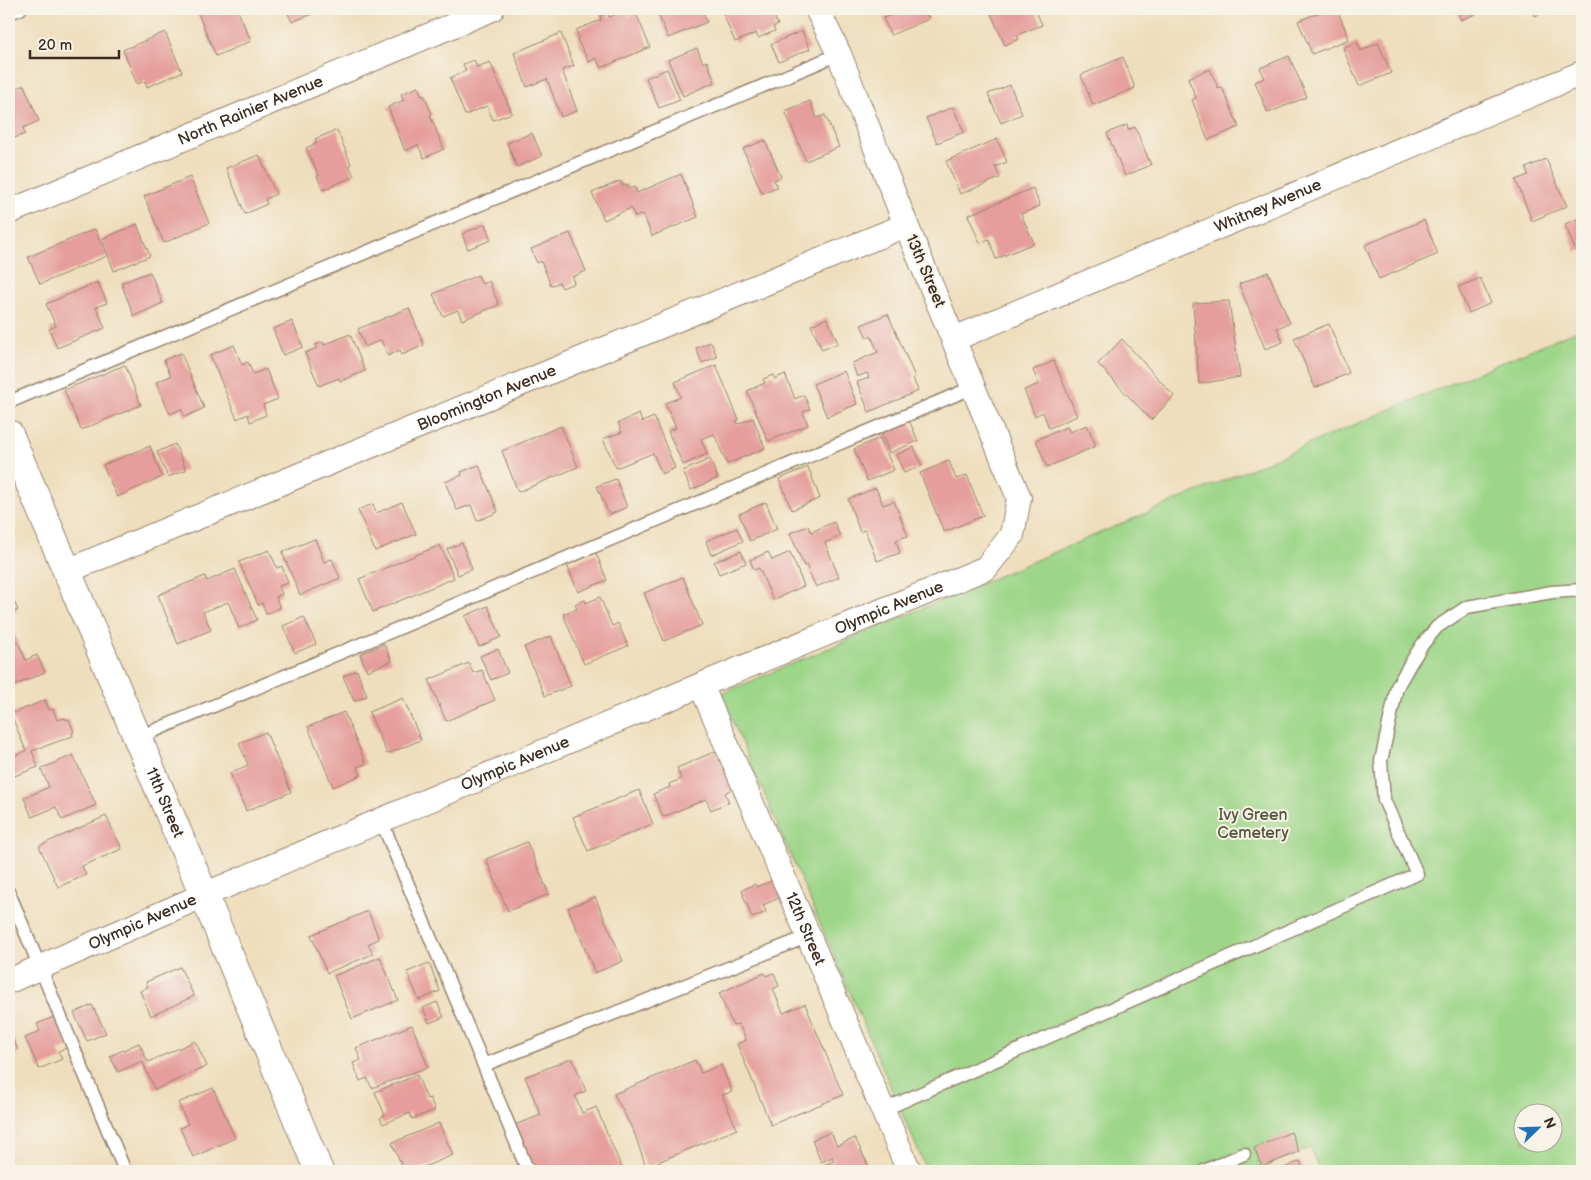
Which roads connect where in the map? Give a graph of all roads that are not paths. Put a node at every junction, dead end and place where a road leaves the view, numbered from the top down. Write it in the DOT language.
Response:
graph roads {
  1 [pos="20,9"];
  2 [pos="492,9"];
  3 [pos="817,9"];
  4 [pos="9,13"];
  5 [pos="839,54"];
  6 [pos="1582,72"];
  7 [pos="9,212"];
  8 [pos="906,225"];
  9 [pos="954,339"];
  10 [pos="974,387"];
  11 [pos="9,402"];
  12 [pos="9,434"];
  13 [pos="1012,534"];
  14 [pos="67,571"];
  15 [pos="1582,590"];
  16 [pos="701,685"];
  17 [pos="137,738"];
  18 [pos="381,820"];
  19 [pos="9,893"];
  20 [pos="204,895"];
  21 [pos="809,936"];
  22 [pos="40,967"];
  23 [pos="9,980"];
  24 [pos="484,1065"];
  25 [pos="883,1110"];
  26 [pos="1244,1154"];
  27 [pos="125,1171"];
  28 [pos="319,1171"];
  29 [pos="528,1171"];
  30 [pos="910,1171"];
  31 [pos="1204,1171"];
  1 -- 4 [label="lane"];
  2 -- 7 [label="street, North Rainier Avenue"];
  3 -- 5 [label="street, 13th Street"];
  5 -- 8 [label="street, 13th Street"];
  5 -- 11 [label="lane"];
  6 -- 9 [label="street, Whitney Avenue"];
  8 -- 9 [label="street, 13th Street"];
  8 -- 14 [label="street, Bloomington Avenue"];
  9 -- 10 [label="street, 13th Street"];
  10 -- 13 [label="street, 13th Street"];
  10 -- 17 [label="lane"];
  12 -- 14 [label="main road, 11th Street"];
  13 -- 16 [label="street, Olympic Avenue"];
  14 -- 17 [label="main road, 11th Street"];
  15 -- 25 [label="lane"];
  16 -- 18 [label="street, Olympic Avenue"];
  16 -- 21 [label="street, 12th Street"];
  17 -- 20 [label="main road, 11th Street"];
  18 -- 20 [label="street, Olympic Avenue"];
  18 -- 24 [label="lane"];
  19 -- 22 [label="lane"];
  20 -- 22 [label="street, Olympic Avenue"];
  20 -- 28 [label="main road, 11th Street"];
  21 -- 24 [label="lane"];
  21 -- 25 [label="street, 12th Street"];
  22 -- 23 [label="street, Olympic Avenue"];
  22 -- 27 [label="lane"];
  24 -- 29 [label="lane"];
  25 -- 30 [label="street, 12th Street"];
  26 -- 31 [label="lane"];
}
